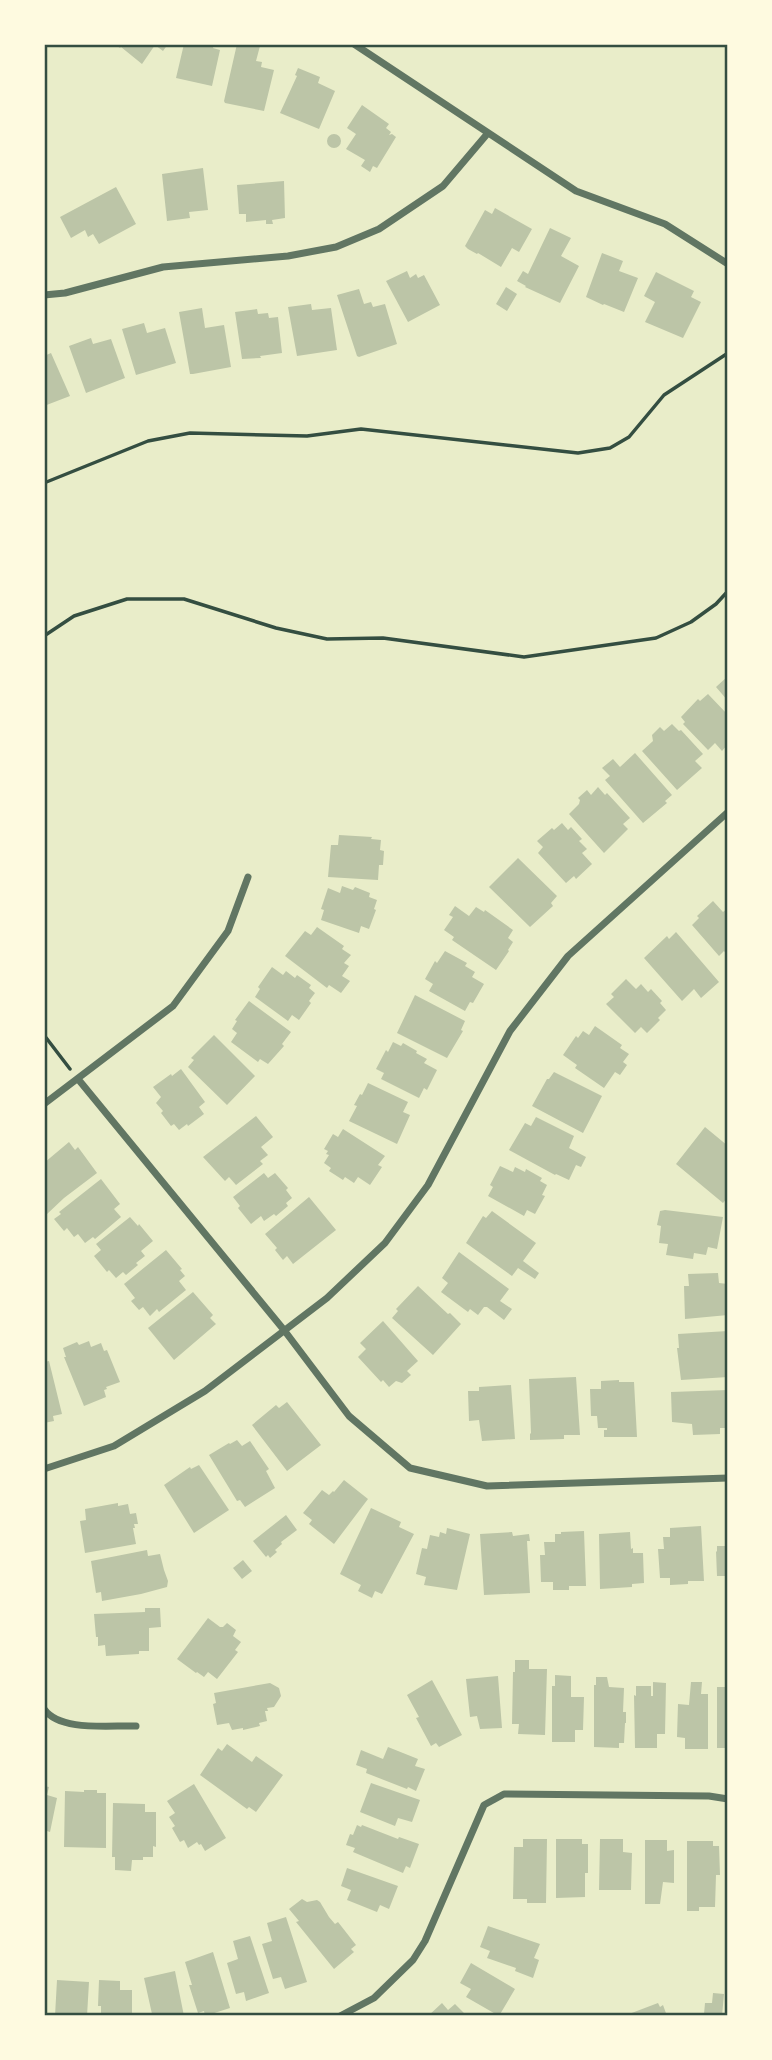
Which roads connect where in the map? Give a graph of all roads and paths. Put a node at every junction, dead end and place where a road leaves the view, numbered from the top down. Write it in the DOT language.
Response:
graph roads {
  1 [pos="354,44"];
  2 [pos="488,133"];
  3 [pos="728,264"];
  4 [pos="44,295"];
  5 [pos="728,353"];
  6 [pos="44,483"];
  7 [pos="728,591"];
  8 [pos="44,636"];
  9 [pos="728,812"];
  10 [pos="247,877"];
  11 [pos="44,1035"];
  12 [pos="66,1065"];
  13 [pos="78,1079"];
  14 [pos="44,1104"];
  15 [pos="284,1330"];
  16 [pos="44,1469"];
  17 [pos="728,1478"];
  18 [pos="44,1709"];
  19 [pos="136,1726"];
  20 [pos="728,1799"];
  21 [pos="340,2016"];
  1 -- 2 [label="street"];
  2 -- 3 [label="street"];
  2 -- 4 [label="street"];
  5 -- 6 [label="path"];
  7 -- 8 [label="path"];
  9 -- 15 [label="street"];
  10 -- 13 [label="street"];
  11 -- 12 [label="path"];
  13 -- 14 [label="street"];
  13 -- 15 [label="street"];
  15 -- 16 [label="street"];
  15 -- 17 [label="street"];
  18 -- 19 [label="street"];
  20 -- 21 [label="street"];
}
